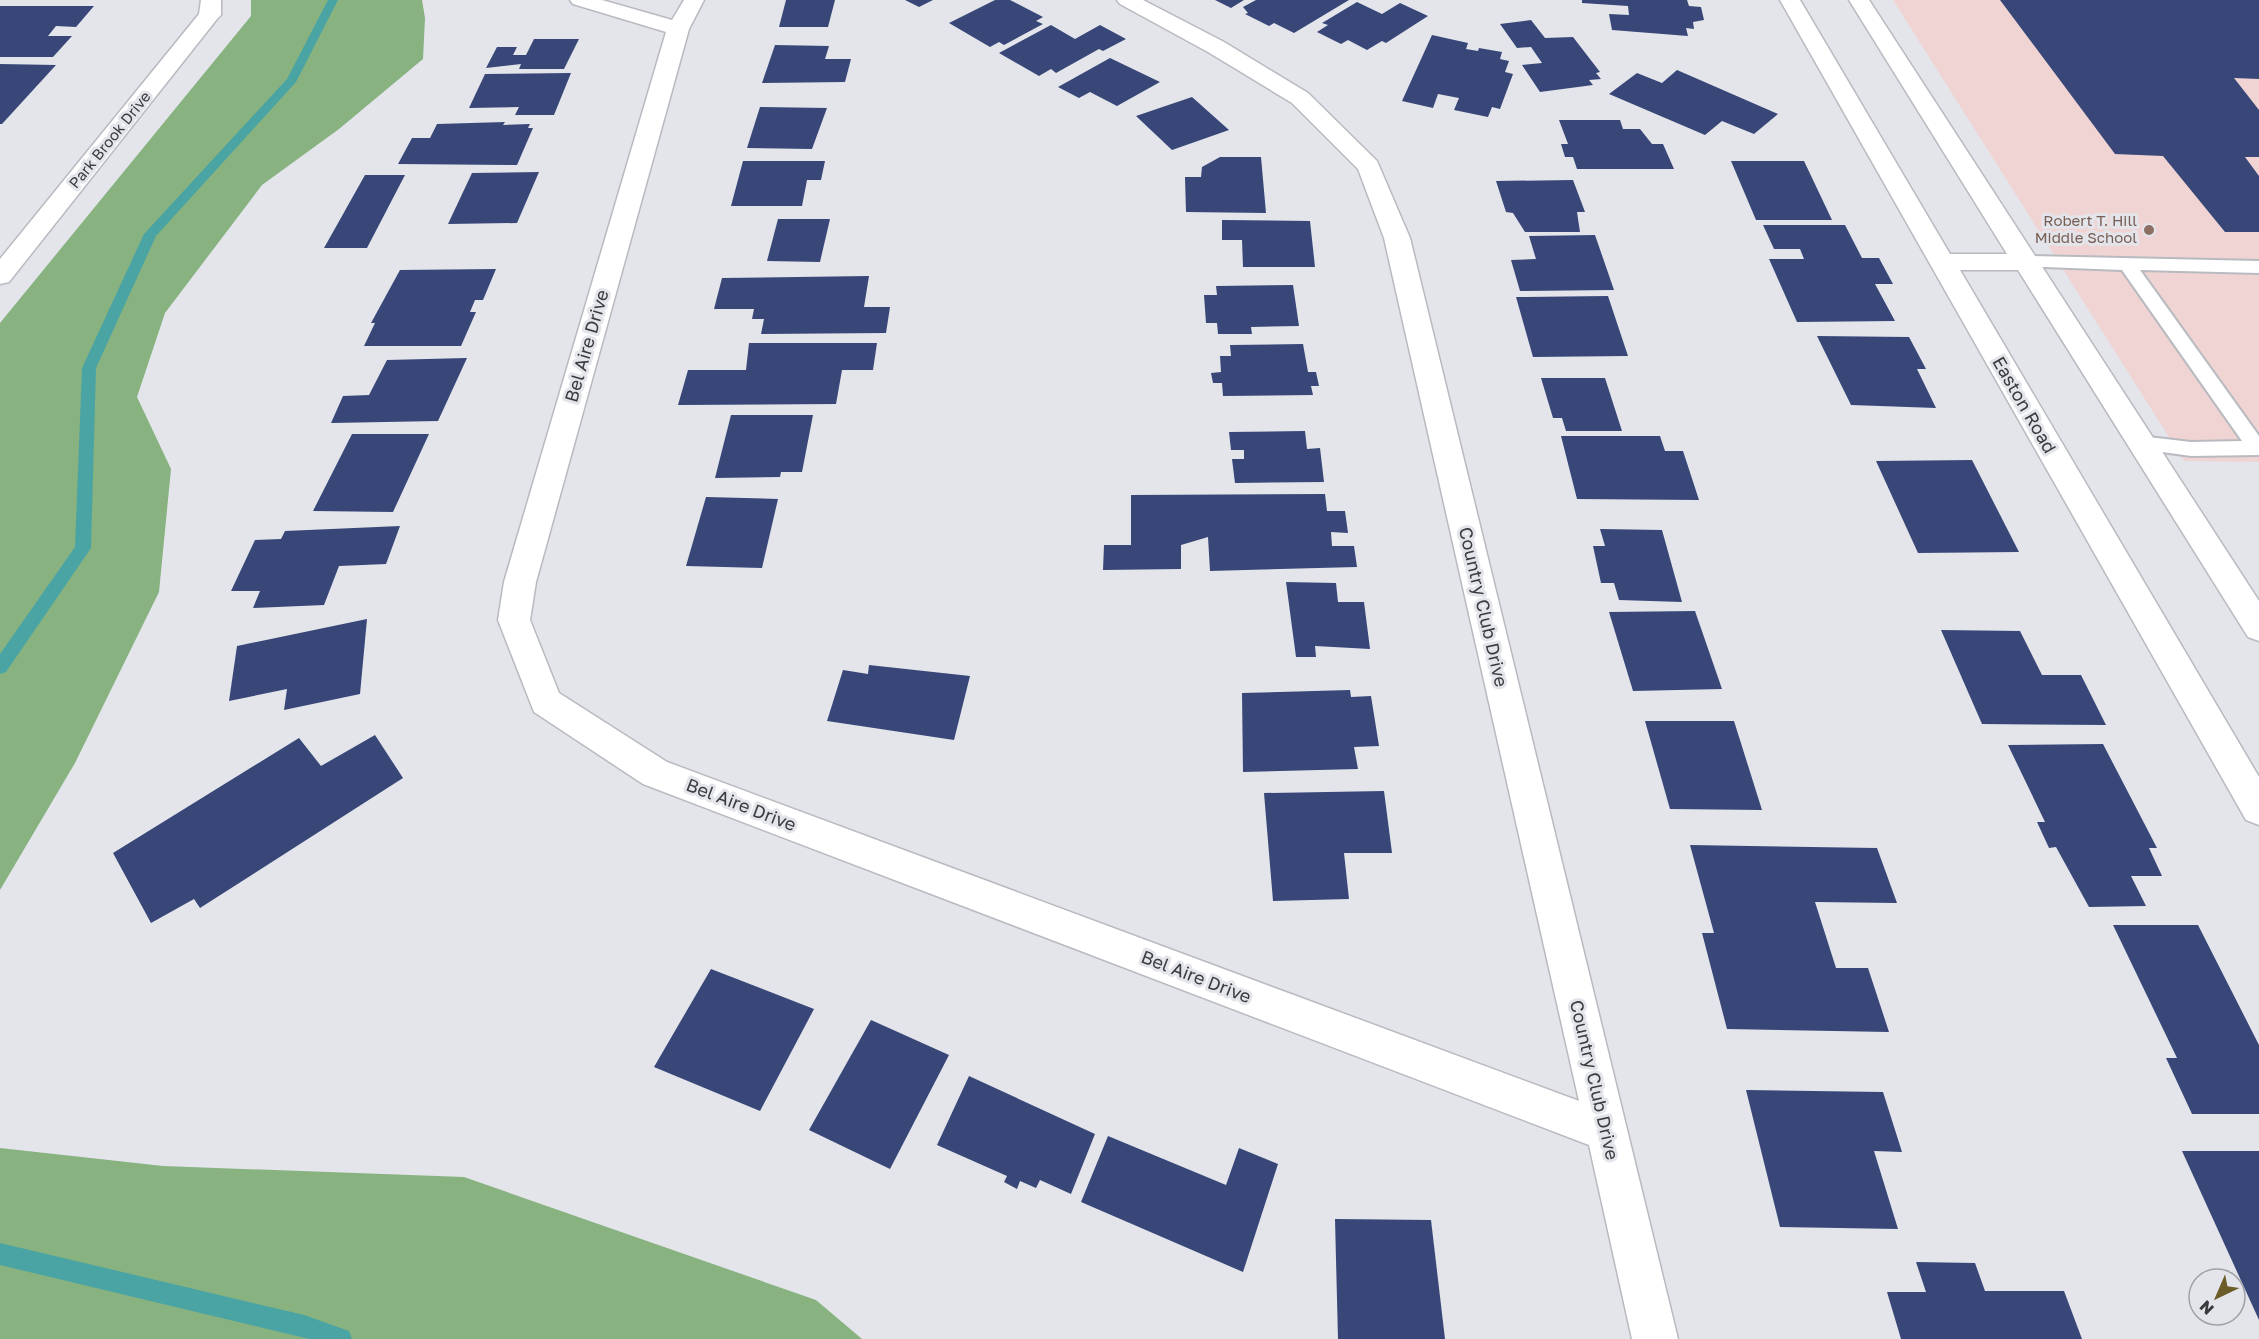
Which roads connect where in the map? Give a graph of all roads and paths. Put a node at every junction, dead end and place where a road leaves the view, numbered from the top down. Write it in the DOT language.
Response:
graph roads {
  1 [pos="211,0"];
  2 [pos="580,0"];
  3 [pos="694,0"];
  4 [pos="1127,0"];
  5 [pos="1790,0"];
  6 [pos="1859,0"];
  7 [pos="678,29"];
  8 [pos="1941,262"];
  9 [pos="2027,262"];
  10 [pos="2127,264"];
  11 [pos="2259,267"];
  12 [pos="0,276"];
  13 [pos="2140,443"];
  14 [pos="2258,448"];
  15 [pos="2259,628"];
  16 [pos="2259,809"];
  17 [pos="1605,1131"];
  18 [pos="1655,1339"];
  1 -- 12 [label="street, Park Brook Drive"];
  2 -- 7 [label="street"];
  3 -- 7 [label="street, Bel Aire Drive"];
  4 -- 17 [label="street, Country Club Drive"];
  5 -- 8 [label="street, Easton Road"];
  6 -- 9 [label="street"];
  7 -- 17 [label="street, Bel Aire Drive"];
  8 -- 9 [label="street"];
  8 -- 16 [label="street, Easton Road"];
  9 -- 10 [label="lane"];
  9 -- 13 [label="street"];
  10 -- 11 [label="lane"];
  10 -- 14 [label="lane"];
  13 -- 14 [label="lane"];
  13 -- 15 [label="street"];
  17 -- 18 [label="street, Country Club Drive"];
}
